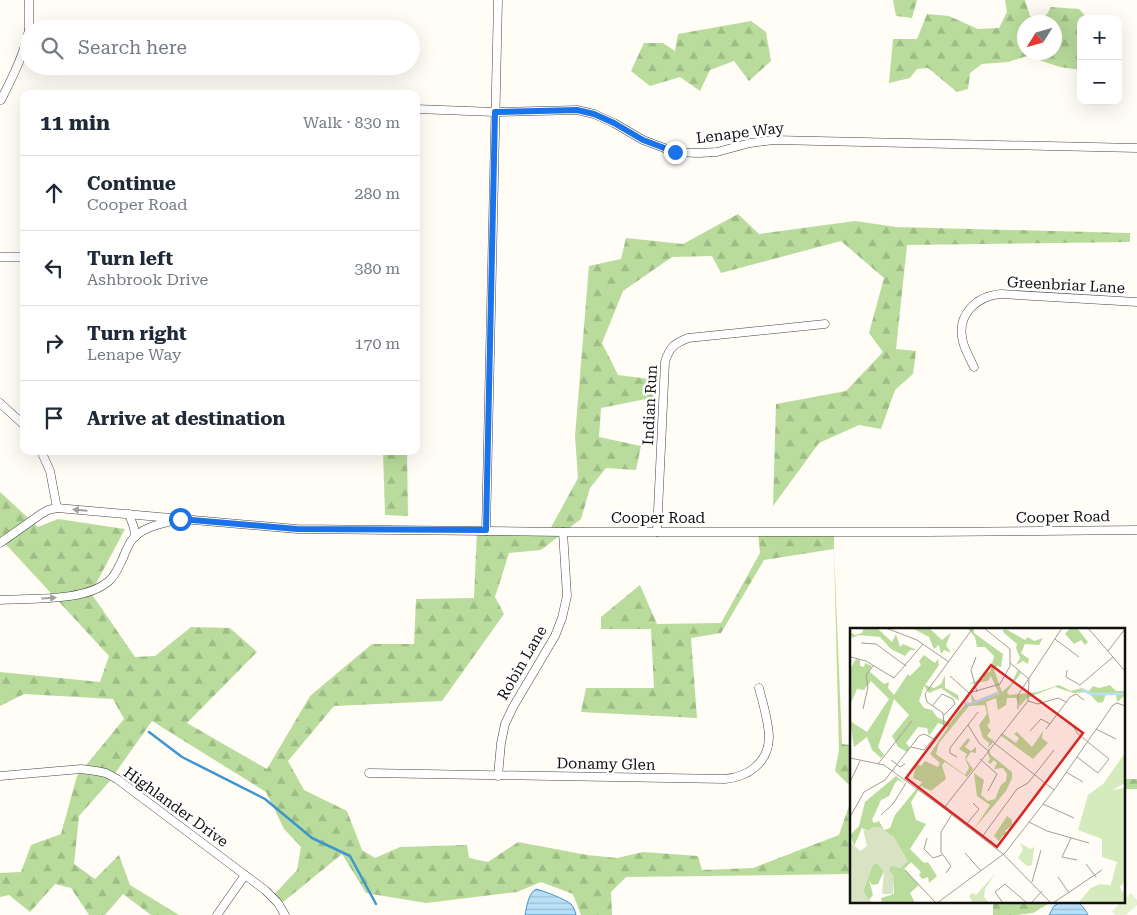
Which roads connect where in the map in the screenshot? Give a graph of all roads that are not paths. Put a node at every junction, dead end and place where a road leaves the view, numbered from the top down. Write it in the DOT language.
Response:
graph roads {
  1 [pos="29,0"];
  2 [pos="498,0"];
  3 [pos="29,20"];
  4 [pos="20,59"];
  5 [pos="1,100"];
  6 [pos="420,109"];
  7 [pos="495,112"];
  8 [pos="1137,148"];
  9 [pos="20,256"];
  10 [pos="0,257"];
  11 [pos="1137,302"];
  12 [pos="825,324"];
  13 [pos="974,367"];
  14 [pos="0,403"];
  15 [pos="20,421"];
  16 [pos="44,455"];
  17 [pos="57,508"];
  18 [pos="129,514"];
  19 [pos="180,519"];
  20 [pos="486,530"];
  21 [pos="1137,530"];
  22 [pos="563,532"];
  23 [pos="657,532"];
  24 [pos="135,537"];
  25 [pos="0,543"];
  26 [pos="0,600"];
  27 [pos="759,688"];
  28 [pos="369,773"];
  29 [pos="0,776"];
  30 [pos="498,776"];
  31 [pos="246,876"];
  32 [pos="217,915"];
  33 [pos="285,915"];
  1 -- 3 [label="street"];
  2 -- 7 [label="street"];
  4 -- 5 [label="street"];
  6 -- 7 [label="street, Lenape Way"];
  7 -- 8 [label="street, Lenape Way"];
  7 -- 20 [label="street"];
  9 -- 10 [label="street"];
  11 -- 13 [label="street, Greenbriar Lane"];
  12 -- 23 [label="street, Indian Run"];
  14 -- 15 [label="street"];
  16 -- 17 [label="street"];
  18 -- 17 [label="street, Cooper Road, one-way"];
  17 -- 25 [label="street, Cooper Road"];
  18 -- 19 [label="street, Cooper Road"];
  18 -- 24 [label="street"];
  19 -- 20 [label="street, Cooper Road"];
  19 -- 24 [label="street, Cooper Road"];
  20 -- 22 [label="street, Cooper Road"];
  21 -- 23 [label="street, Cooper Road"];
  22 -- 23 [label="street, Cooper Road"];
  22 -- 30 [label="street, Robin Lane"];
  26 -- 24 [label="street, one-way"];
  27 -- 30 [label="street, Donamy Glen"];
  28 -- 30 [label="street, Donamy Glen"];
  29 -- 31 [label="street, Highlander Drive"];
  31 -- 32 [label="street"];
  31 -- 33 [label="street, Highlander Drive"];
}
